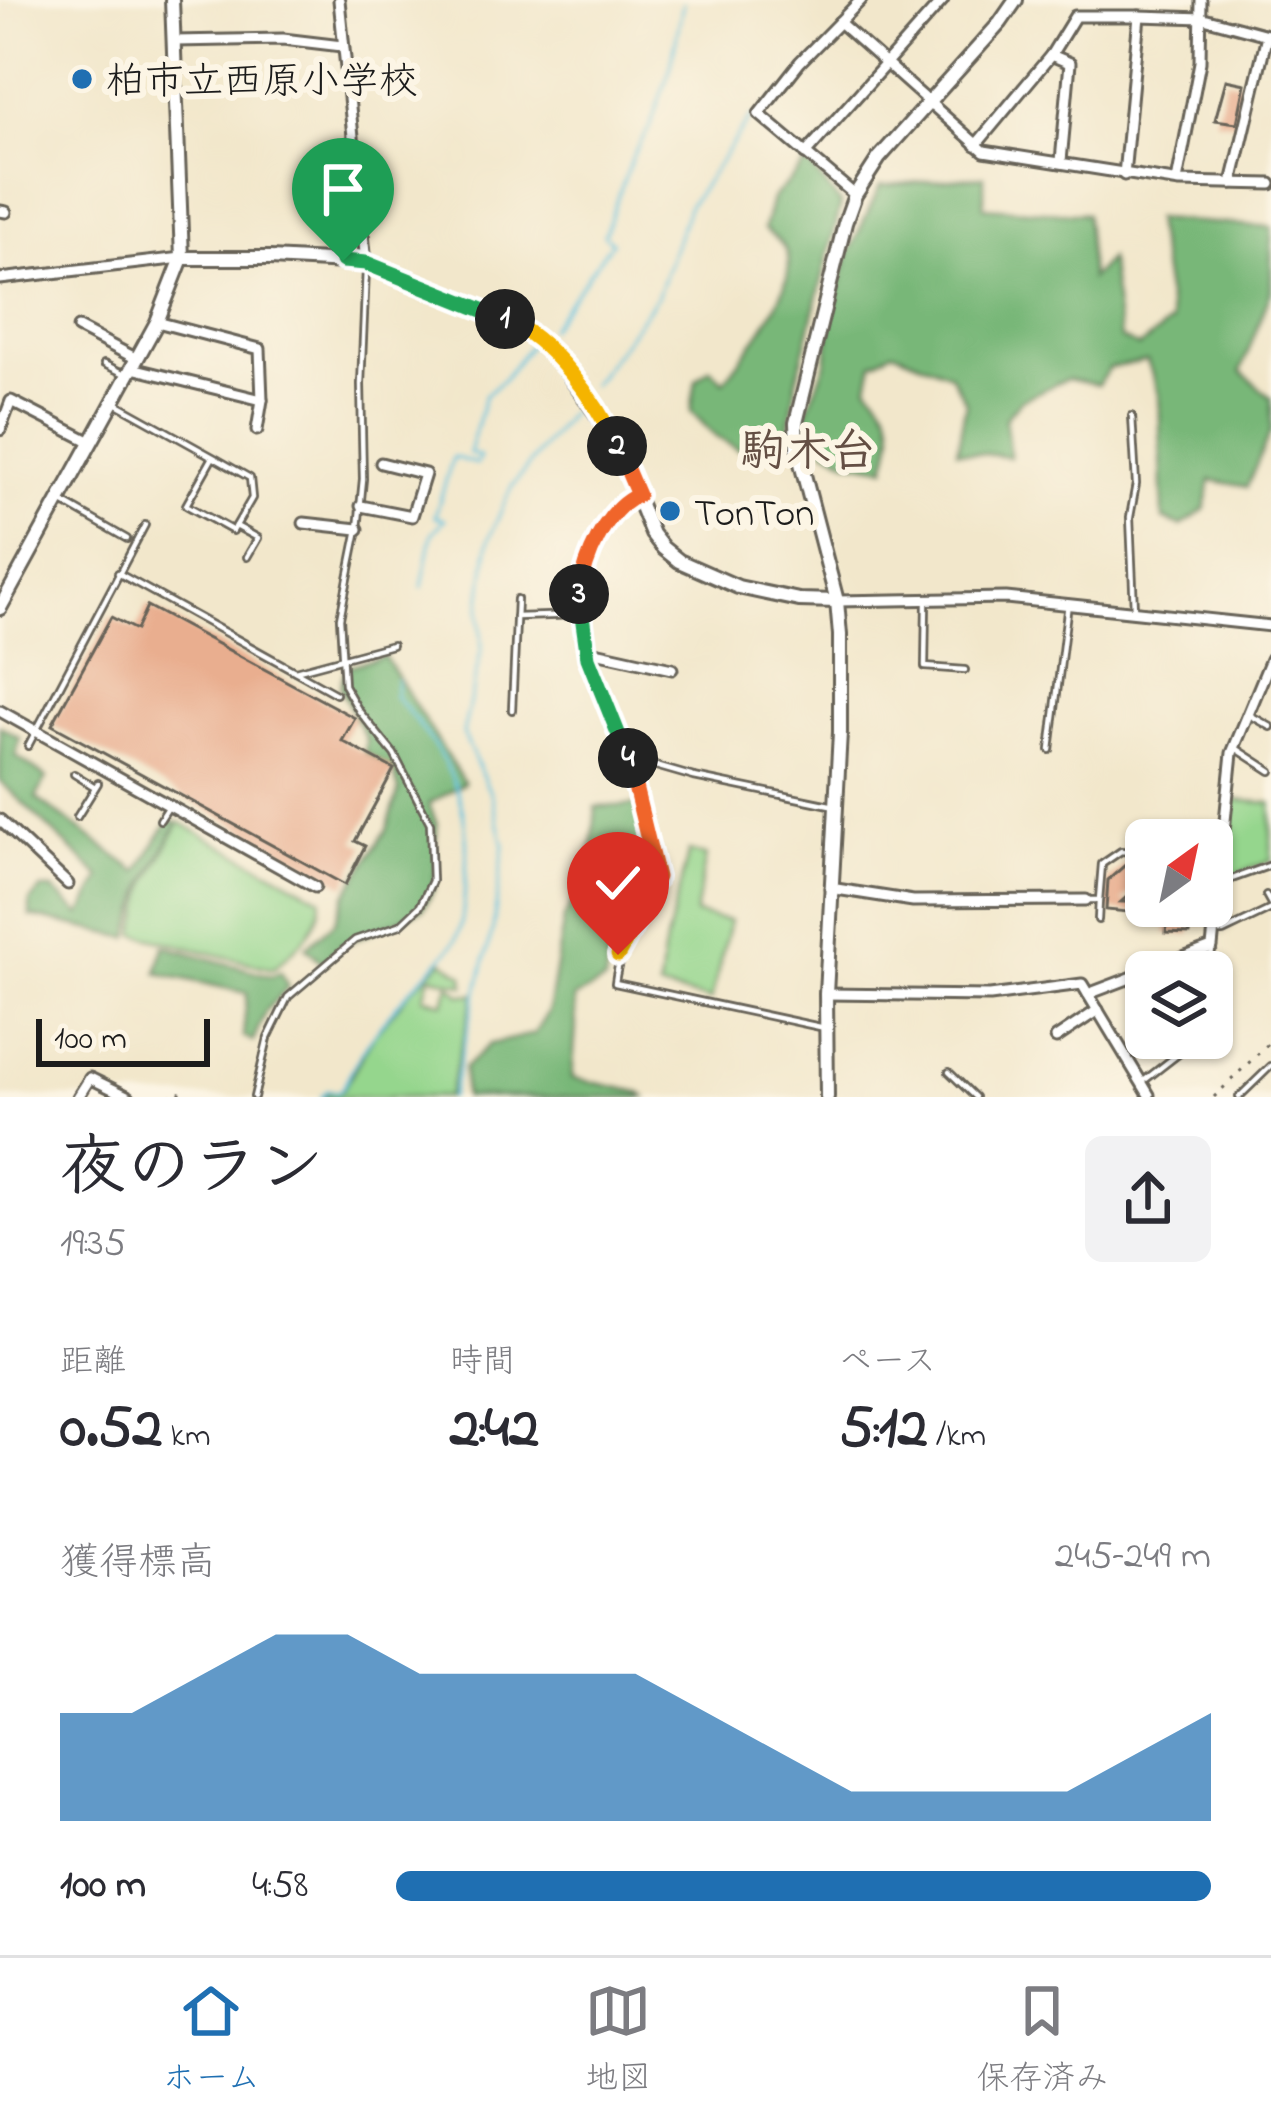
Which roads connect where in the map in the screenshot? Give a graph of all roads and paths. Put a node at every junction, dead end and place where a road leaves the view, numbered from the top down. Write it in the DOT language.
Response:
graph roads {
  1 [pos="172,0"];
  2 [pos="339,0"];
  3 [pos="861,0"];
  4 [pos="944,0"];
  5 [pos="1016,0"];
  6 [pos="1076,0"];
  7 [pos="1202,0"];
  8 [pos="1075,16"];
  9 [pos="1139,16"];
  10 [pos="1204,18"];
  11 [pos="839,22"];
  12 [pos="1269,35"];
  13 [pos="174,41"];
  14 [pos="342,46"];
  15 [pos="1051,55"];
  16 [pos="884,64"];
  17 [pos="930,104"];
  18 [pos="976,146"];
  19 [pos="805,154"];
  20 [pos="1061,160"];
  21 [pos="1124,175"];
  22 [pos="1177,182"];
  23 [pos="1232,183"];
  24 [pos="1271,184"];
  25 [pos="855,196"];
  26 [pos="182,258"];
  27 [pos="366,263"];
  28 [pos="0,279"];
  29 [pos="157,322"];
  30 [pos="78,328"];
  31 [pos="104,364"];
  32 [pos="132,368"];
  33 [pos="262,400"];
  34 [pos="113,402"];
  35 [pos="1132,416"];
  36 [pos="0,430"];
  37 [pos="257,430"];
  38 [pos="91,442"];
  39 [pos="213,457"];
  40 [pos="381,463"];
  41 [pos="638,495"];
  42 [pos="59,500"];
  43 [pos="361,506"];
  44 [pos="304,523"];
  45 [pos="145,526"];
  46 [pos="236,526"];
  47 [pos="358,529"];
  48 [pos="127,539"];
  49 [pos="247,557"];
  50 [pos="118,573"];
  51 [pos="6,586"];
  52 [pos="926,597"];
  53 [pos="517,599"];
  54 [pos="837,602"];
  55 [pos="1068,604"];
  56 [pos="0,608"];
  57 [pos="1134,610"];
  58 [pos="582,615"];
  59 [pos="516,617"];
  60 [pos="1271,626"];
  61 [pos="392,644"];
  62 [pos="586,650"];
  63 [pos="343,659"];
  64 [pos="1271,659"];
  65 [pos="672,669"];
  66 [pos="965,670"];
  67 [pos="295,671"];
  68 [pos="336,694"];
  69 [pos="512,710"];
  70 [pos="0,712"];
  71 [pos="1248,714"];
  72 [pos="1271,727"];
  73 [pos="33,730"];
  74 [pos="28,746"];
  75 [pos="1234,747"];
  76 [pos="1050,750"];
  77 [pos="628,758"];
  78 [pos="1271,771"];
  79 [pos="74,774"];
  80 [pos="170,806"];
  81 [pos="836,806"];
  82 [pos="77,817"];
  83 [pos="1226,819"];
  84 [pos="0,820"];
  85 [pos="160,820"];
  86 [pos="1125,851"];
  87 [pos="1271,865"];
  88 [pos="1233,879"];
  89 [pos="68,884"];
  90 [pos="315,886"];
  91 [pos="830,888"];
  92 [pos="1266,895"];
  93 [pos="1086,900"];
  94 [pos="1099,900"];
  95 [pos="1271,907"];
  96 [pos="1098,920"];
  97 [pos="1214,927"];
  98 [pos="1213,932"];
  99 [pos="1212,947"];
  100 [pos="1201,951"];
  101 [pos="1212,951"];
  102 [pos="1125,980"];
  103 [pos="826,994"];
  104 [pos="1088,994"];
  105 [pos="1098,1010"];
  106 [pos="825,1028"];
  107 [pos="1056,1038"];
  108 [pos="1271,1041"];
  109 [pos="1176,1059"];
  110 [pos="1271,1066"];
  111 [pos="949,1072"];
  112 [pos="1145,1088"];
  113 [pos="78,1097"];
  114 [pos="129,1097"];
  115 [pos="172,1097"];
  116 [pos="194,1097"];
  117 [pos="254,1097"];
  118 [pos="827,1097"];
  119 [pos="975,1097"];
  120 [pos="1130,1097"];
  121 [pos="1214,1097"];
  122 [pos="1239,1097"];
  1 -- 13 [label="street"];
  2 -- 14 [label="street"];
  3 -- 11 [label="street"];
  4 -- 16 [label="street"];
  5 -- 17 [label="street"];
  6 -- 8 [label="street"];
  7 -- 10 [label="street"];
  8 -- 9 [label="street"];
  8 -- 15 [label="street"];
  9 -- 10 [label="street"];
  9 -- 21 [label="street"];
  10 -- 12 [label="street"];
  10 -- 22 [label="street"];
  11 -- 16 [label="street"];
  11 -- 19 [label="street"];
  12 -- 23 [label="street"];
  13 -- 14 [label="street"];
  13 -- 26 [label="street"];
  14 -- 27 [label="street"];
  15 -- 18 [label="street"];
  15 -- 20 [label="street"];
  16 -- 17 [label="street"];
  16 -- 19 [label="street"];
  17 -- 18 [label="street"];
  17 -- 25 [label="street"];
  18 -- 20 [label="street"];
  19 -- 25 [label="street"];
  20 -- 21 [label="street"];
  21 -- 22 [label="street"];
  22 -- 23 [label="street"];
  23 -- 24 [label="street"];
  25 -- 54 [label="street"];
  26 -- 27 [label="street"];
  26 -- 28 [label="street"];
  26 -- 29 [label="street"];
  27 -- 41 [label="street"];
  27 -- 43 [label="lane"];
  29 -- 32 [label="street"];
  29 -- 33 [label="street"];
  30 -- 32 [label="street"];
  31 -- 32 [label="lane"];
  32 -- 33 [label="street"];
  32 -- 34 [label="street"];
  33 -- 37 [label="street"];
  34 -- 38 [label="street"];
  34 -- 39 [label="lane"];
  35 -- 57 [label="lane"];
  36 -- 38 [label="street"];
  38 -- 42 [label="street"];
  39 -- 46 [label="lane"];
  39 -- 46 [label="lane"];
  40 -- 43 [label="street"];
  41 -- 54 [label="street"];
  41 -- 58 [label="street"];
  42 -- 48 [label="lane"];
  42 -- 51 [label="street"];
  43 -- 47 [label="lane"];
  44 -- 47 [label="street"];
  45 -- 50 [label="lane"];
  46 -- 49 [label="lane"];
  47 -- 63 [label="lane"];
  50 -- 67 [label="lane"];
  50 -- 73 [label="lane"];
  51 -- 56 [label="street"];
  52 -- 54 [label="street"];
  52 -- 55 [label="street"];
  52 -- 66 [label="lane"];
  53 -- 59 [label="lane"];
  54 -- 81 [label="street"];
  55 -- 57 [label="street"];
  55 -- 76 [label="lane"];
  57 -- 60 [label="street"];
  58 -- 59 [label="lane"];
  58 -- 62 [label="street"];
  59 -- 69 [label="lane"];
  61 -- 63 [label="lane"];
  62 -- 65 [label="street"];
  62 -- 77 [label="lane"];
  63 -- 67 [label="lane"];
  63 -- 117 [label="lane"];
  64 -- 71 [label="street"];
  67 -- 68 [label="lane"];
  70 -- 73 [label="street"];
  71 -- 72 [label="lane"];
  71 -- 75 [label="street"];
  73 -- 74 [label="lane"];
  73 -- 80 [label="street"];
  75 -- 78 [label="lane"];
  75 -- 83 [label="street"];
  77 -- 81 [label="lane"];
  77 -- 106 [label="lane"];
  79 -- 82 [label="lane"];
  80 -- 85 [label="lane"];
  80 -- 90 [label="street"];
  81 -- 91 [label="street"];
  84 -- 89 [label="street"];
  86 -- 94 [label="lane"];
  87 -- 88 [label="lane"];
  91 -- 93 [label="street"];
  91 -- 103 [label="street"];
  92 -- 95 [label="lane"];
  93 -- 94 [label="lane"];
  94 -- 96 [label="lane"];
  95 -- 98 [label="lane"];
  97 -- 98 [label="street"];
  98 -- 99 [label="street"];
  99 -- 100 [label="street"];
  99 -- 101 [label="lane"];
  102 -- 104 [label="street"];
  103 -- 104 [label="street"];
  103 -- 106 [label="street"];
  104 -- 105 [label="street"];
  105 -- 107 [label="street"];
  105 -- 112 [label="street"];
  106 -- 118 [label="street"];
  108 -- 121 [label="path"];
  109 -- 112 [label="lane"];
  110 -- 122 [label="lane"];
  111 -- 119 [label="lane"];
  112 -- 120 [label="street"];
  113 -- 114 [label="street"];
  115 -- 116 [label="path"];
}
